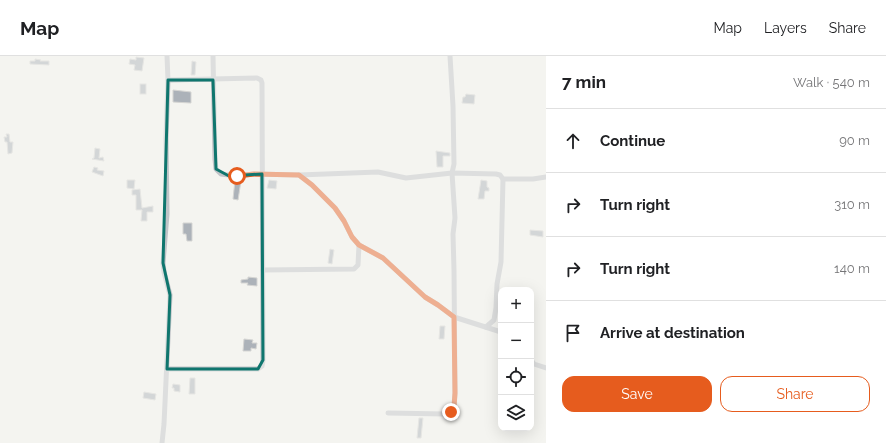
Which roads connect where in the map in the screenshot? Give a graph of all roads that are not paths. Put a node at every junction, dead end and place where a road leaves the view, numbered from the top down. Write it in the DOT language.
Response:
graph roads {
  1 [pos="167,56"];
  2 [pos="213,56"];
  3 [pos="450,56"];
  4 [pos="168,80"];
  5 [pos="213,80"];
  6 [pos="452,173"];
  7 [pos="262,174"];
  8 [pos="299,175"];
  9 [pos="546,177"];
  10 [pos="503,179"];
  11 [pos="359,245"];
  12 [pos="263,270"];
  13 [pos="454,317"];
  14 [pos="486,327"];
  15 [pos="498,331"];
  16 [pos="534,364"];
  17 [pos="546,368"];
  18 [pos="166,369"];
  19 [pos="388,413"];
  20 [pos="162,443"];
  1 -- 4 [label="street"];
  2 -- 5 [label="street"];
  3 -- 6 [label="street"];
  4 -- 5 [label="street"];
  4 -- 18 [label="street"];
  5 -- 7 [label="street"];
  5 -- 7 [label="street"];
  6 -- 8 [label="street"];
  6 -- 10 [label="street"];
  6 -- 13 [label="street"];
  7 -- 8 [label="street"];
  7 -- 12 [label="street"];
  8 -- 11 [label="street"];
  9 -- 10 [label="street"];
  10 -- 14 [label="street"];
  11 -- 12 [label="street"];
  11 -- 13 [label="street"];
  12 -- 18 [label="street"];
  13 -- 14 [label="street"];
  13 -- 19 [label="street"];
  14 -- 15 [label="street"];
  16 -- 17 [label="street"];
  18 -- 20 [label="street"];
}
